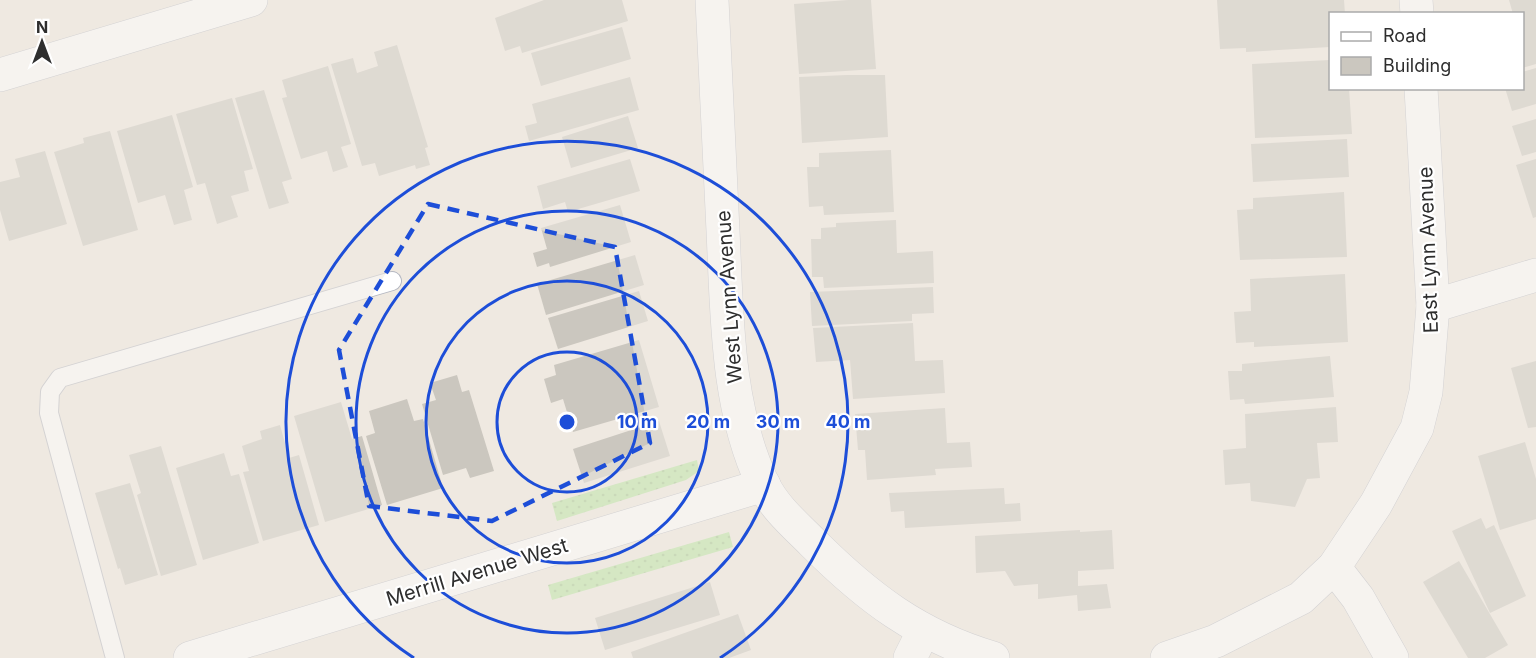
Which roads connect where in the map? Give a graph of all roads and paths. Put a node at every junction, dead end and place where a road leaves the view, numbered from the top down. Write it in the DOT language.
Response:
graph roads {
  1 [pos="251,0"];
  2 [pos="712,0"];
  3 [pos="0,75"];
  4 [pos="1421,90"];
  5 [pos="1536,275"];
  6 [pos="392,281"];
  7 [pos="1433,306"];
  8 [pos="764,486"];
  9 [pos="1334,567"];
  10 [pos="916,645"];
  11 [pos="116,658"];
  12 [pos="190,658"];
  13 [pos="993,658"];
  14 [pos="1167,658"];
  15 [pos="1392,658"];
  1 -- 3 [label="street"];
  2 -- 8 [label="street, West Lynn Avenue"];
  4 -- 7 [label="street, East Lynn Avenue"];
  5 -- 7 [label="street"];
  6 -- 11 [label="lane"];
  7 -- 9 [label="street, East Lynn Avenue"];
  8 -- 10 [label="street, West Lynn Avenue"];
  8 -- 12 [label="street, Merrill Avenue West"];
  9 -- 14 [label="street, East Lynn Avenue"];
  9 -- 15 [label="street"];
  10 -- 13 [label="street, West Lynn Avenue"];
}
